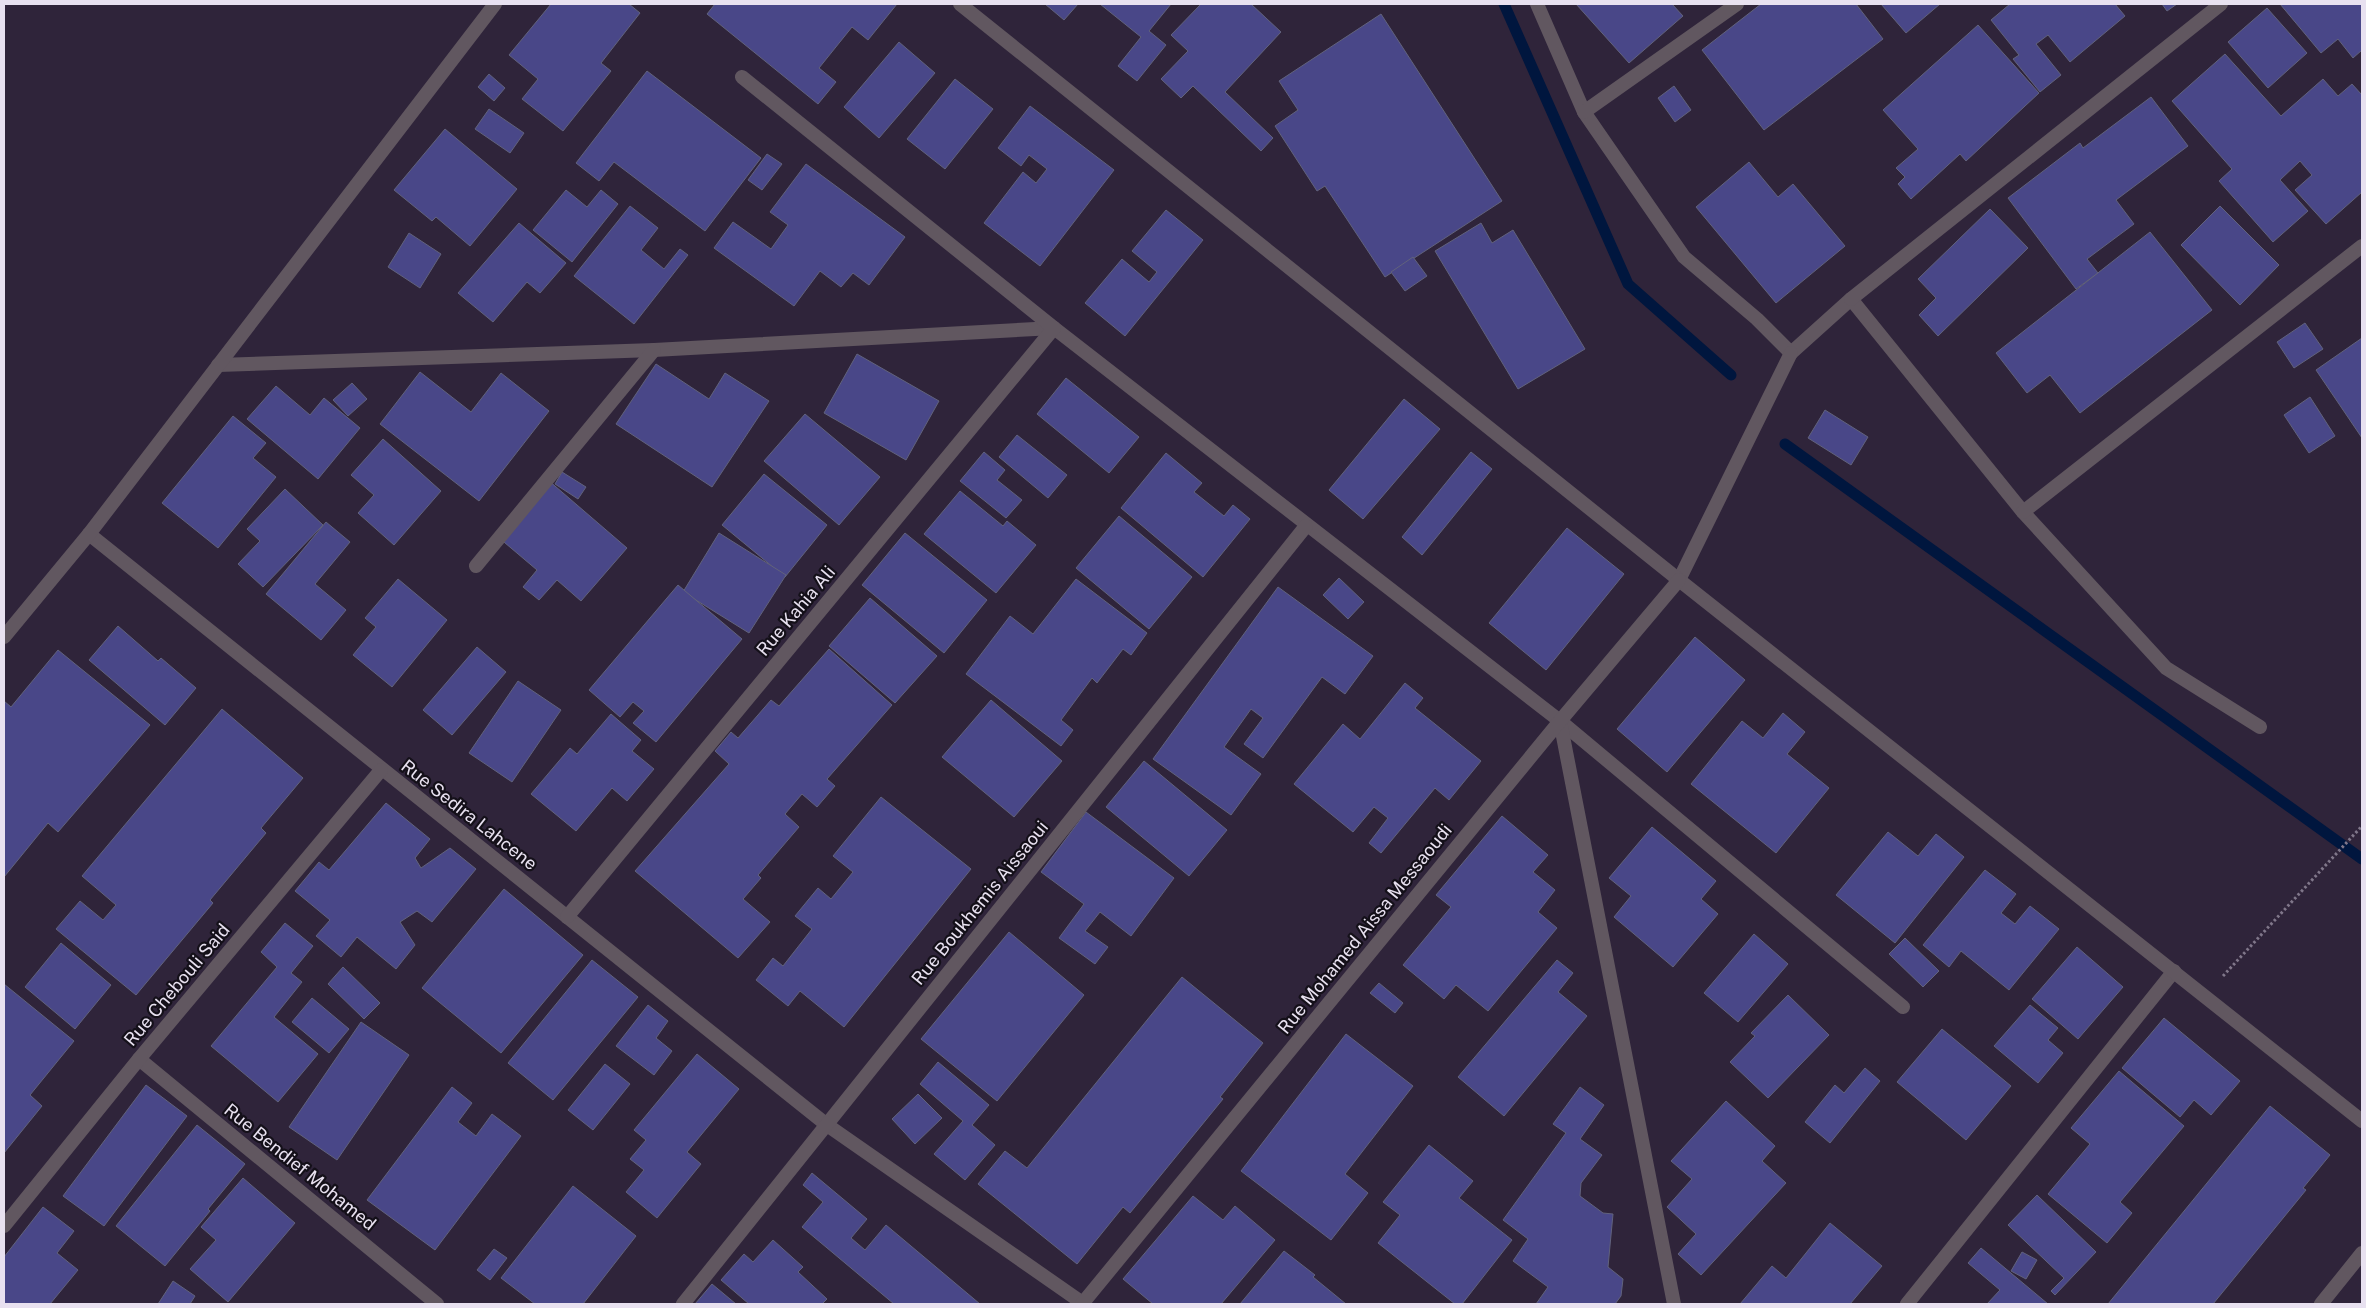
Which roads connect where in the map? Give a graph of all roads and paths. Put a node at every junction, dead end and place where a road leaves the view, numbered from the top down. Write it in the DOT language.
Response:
graph roads {
  1 [pos="495,4"];
  2 [pos="960,4"];
  3 [pos="1537,4"];
  4 [pos="1737,4"];
  5 [pos="2221,4"];
  6 [pos="742,77"];
  7 [pos="1584,112"];
  8 [pos="2362,246"];
  9 [pos="1852,299"];
  10 [pos="1054,328"];
  11 [pos="654,350"];
  12 [pos="1792,353"];
  13 [pos="218,365"];
  14 [pos="2023,512"];
  15 [pos="1306,526"];
  16 [pos="89,534"];
  17 [pos="476,566"];
  18 [pos="1679,580"];
  19 [pos="4,637"];
  20 [pos="1560,721"];
  21 [pos="2260,727"];
  22 [pos="381,770"];
  23 [pos="2362,826"];
  24 [pos="567,917"];
  25 [pos="2174,971"];
  26 [pos="2205,995"];
  27 [pos="1903,1007"];
  28 [pos="139,1059"];
  29 [pos="2362,1121"];
  30 [pos="827,1125"];
  31 [pos="4,1226"];
  32 [pos="2362,1253"];
  33 [pos="437,1304"];
  34 [pos="683,1304"];
  35 [pos="1083,1304"];
  36 [pos="1674,1304"];
  37 [pos="1907,1304"];
  38 [pos="2321,1304"];
  1 -- 13 [label="street"];
  2 -- 18 [label="street"];
  3 -- 7 [label="street"];
  4 -- 7 [label="street"];
  5 -- 9 [label="street"];
  6 -- 10 [label="street"];
  7 -- 12 [label="street"];
  8 -- 14 [label="street"];
  9 -- 12 [label="street"];
  9 -- 14 [label="street"];
  10 -- 11 [label="street"];
  10 -- 15 [label="street"];
  10 -- 24 [label="street, Rue Kahia Ali"];
  11 -- 13 [label="street"];
  11 -- 17 [label="street"];
  12 -- 18 [label="street, Rue Mohamed Aissa Messaoudi"];
  13 -- 16 [label="street"];
  14 -- 21 [label="street"];
  15 -- 20 [label="street"];
  15 -- 30 [label="street, Rue Boukhemis Aissaoui"];
  16 -- 19 [label="street"];
  16 -- 22 [label="street, Rue Sedira Lahcene"];
  18 -- 20 [label="street, Rue Mohamed Aissa Messaoudi"];
  18 -- 25 [label="street"];
  20 -- 27 [label="street"];
  20 -- 35 [label="street, Rue Mohamed Aissa Messaoudi"];
  20 -- 36 [label="street"];
  22 -- 24 [label="street, Rue Sedira Lahcene"];
  22 -- 28 [label="street, Rue Chebouli Said"];
  23 -- 26 [label="path"];
  24 -- 30 [label="street, Rue Sedira Lahcene"];
  25 -- 26 [label="street"];
  25 -- 37 [label="street"];
  26 -- 29 [label="street"];
  28 -- 31 [label="street, Rue Chebouli Said"];
  28 -- 33 [label="street, Rue Bendief Mohamed"];
  30 -- 34 [label="street, Rue Boukhemis Aissaoui"];
  30 -- 35 [label="street, Rue Sedira Lahcene"];
  32 -- 38 [label="street"];
}
